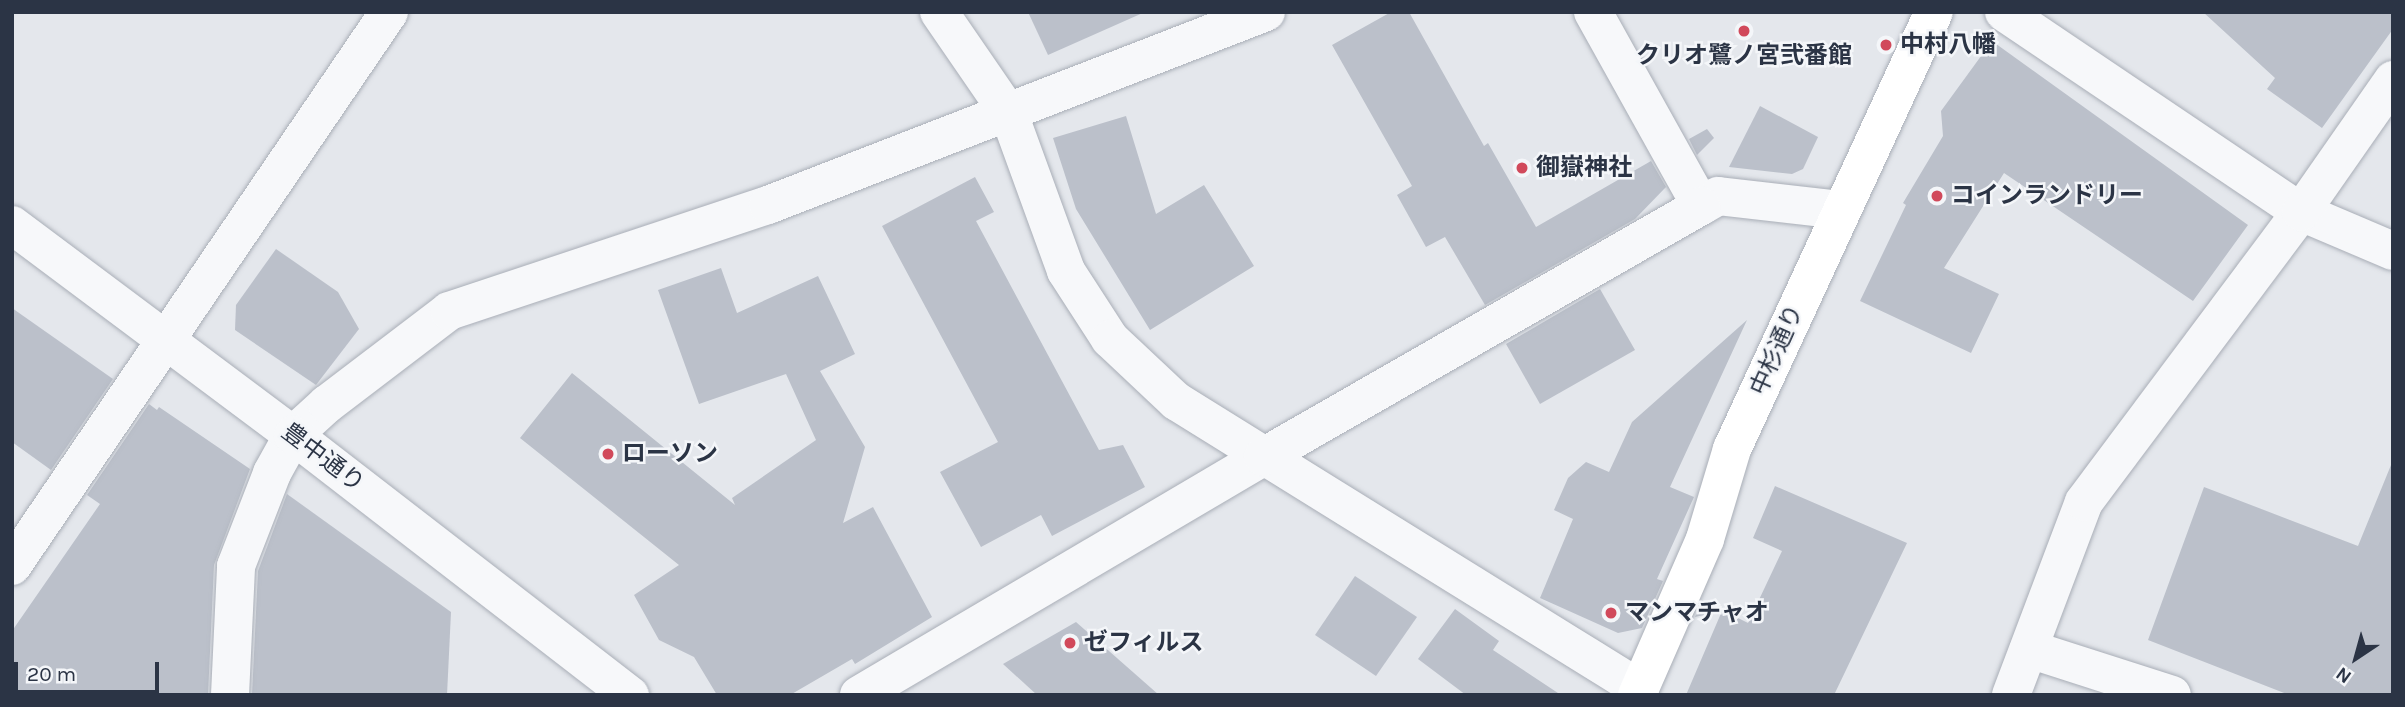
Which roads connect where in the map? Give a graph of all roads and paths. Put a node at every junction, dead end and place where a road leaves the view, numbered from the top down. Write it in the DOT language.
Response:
graph roads {
  1 [pos="389,12"];
  2 [pos="939,12"];
  3 [pos="1266,12"];
  4 [pos="1593,12"];
  5 [pos="1934,12"];
  6 [pos="2004,12"];
  7 [pos="2393,80"];
  8 [pos="1009,114"];
  9 [pos="1701,206"];
  10 [pos="1840,210"];
  11 [pos="2301,212"];
  12 [pos="12,225"];
  13 [pos="2393,251"];
  14 [pos="166,341"];
  15 [pos="293,435"];
  16 [pos="1263,457"];
  17 [pos="12,566"];
  18 [pos="2029,649"];
  19 [pos="1639,692"];
  20 [pos="230,695"];
  21 [pos="630,695"];
  22 [pos="859,695"];
  23 [pos="2011,695"];
  24 [pos="2172,695"];
  1 -- 14 [label="street"];
  2 -- 8 [label="street"];
  3 -- 8 [label="street"];
  4 -- 9 [label="street"];
  5 -- 10 [label="main road, 中杉通り"];
  6 -- 11 [label="street"];
  7 -- 11 [label="street"];
  8 -- 15 [label="street"];
  8 -- 16 [label="street"];
  9 -- 10 [label="street"];
  9 -- 16 [label="street"];
  10 -- 19 [label="main road, 中杉通り"];
  11 -- 13 [label="street"];
  11 -- 18 [label="street"];
  12 -- 14 [label="street, 豊中通り"];
  14 -- 15 [label="street, 豊中通り"];
  14 -- 17 [label="street"];
  15 -- 20 [label="street"];
  15 -- 21 [label="street, 豊中通り"];
  16 -- 19 [label="street"];
  16 -- 22 [label="street"];
  18 -- 23 [label="street"];
  18 -- 24 [label="street"];
}
